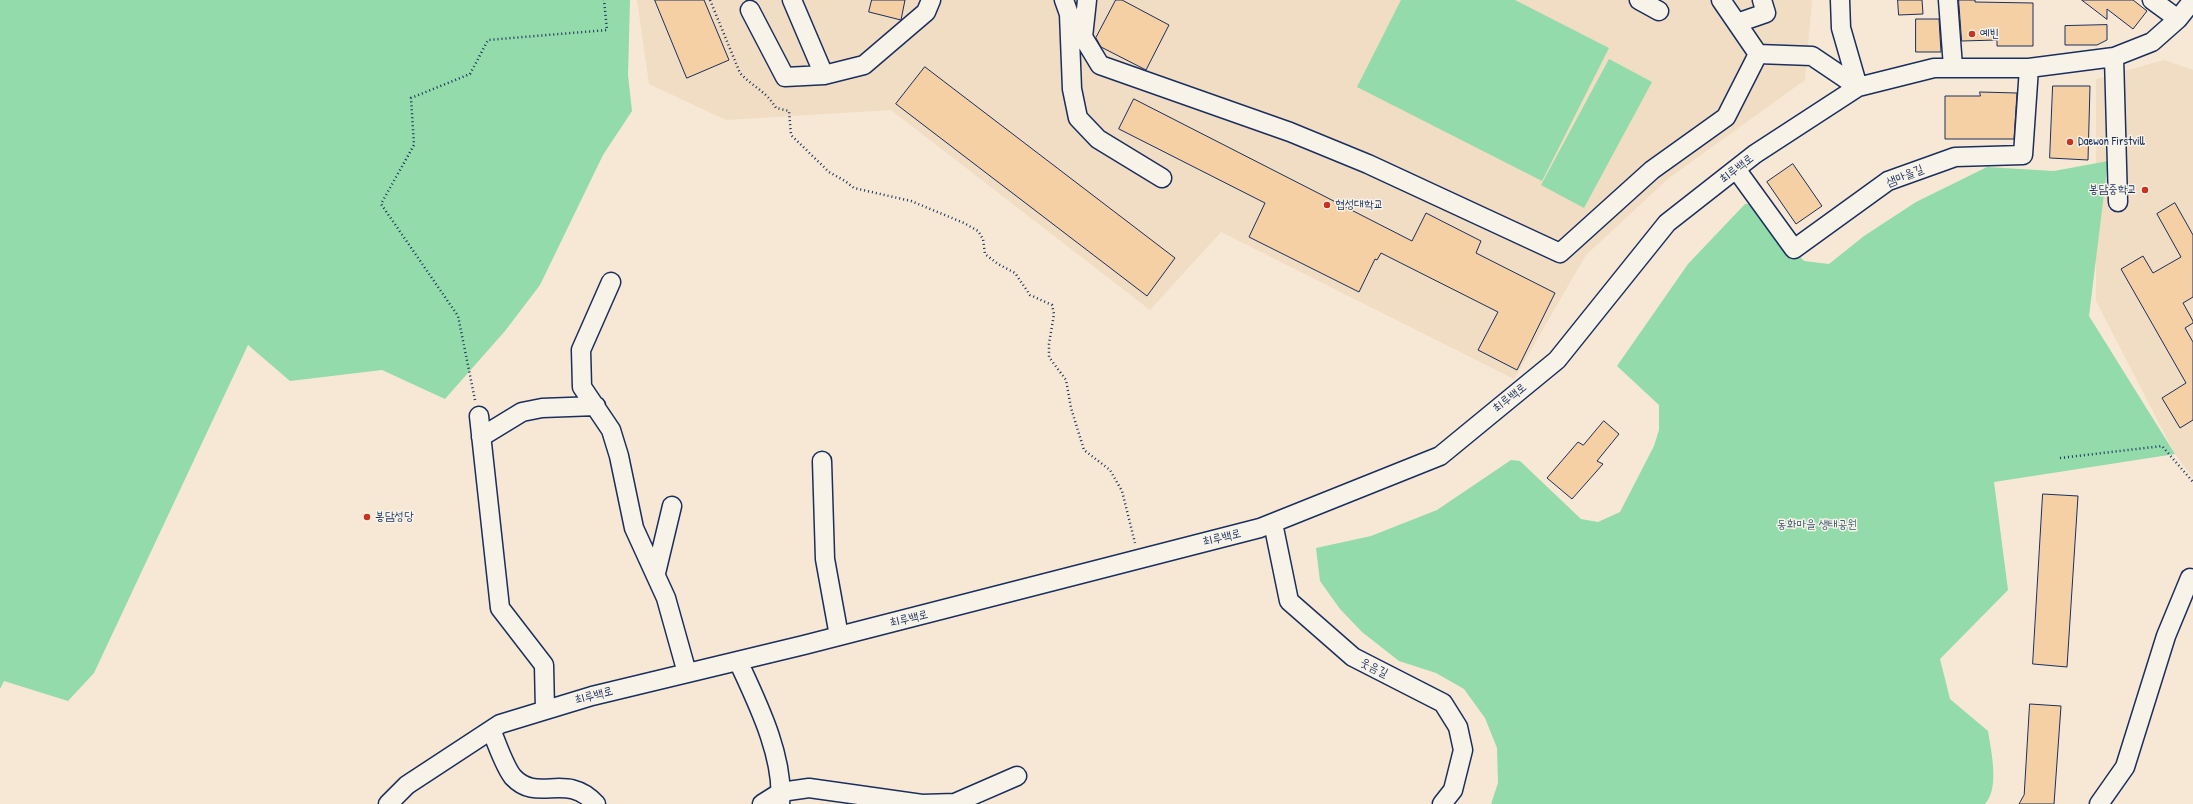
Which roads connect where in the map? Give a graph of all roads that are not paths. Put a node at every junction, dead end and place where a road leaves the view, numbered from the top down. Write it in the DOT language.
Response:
graph roads {
  1 [pos="792,0"];
  2 [pos="931,0"];
  3 [pos="1064,0"];
  4 [pos="1087,0"];
  5 [pos="1639,0"];
  6 [pos="1721,0"];
  7 [pos="1762,0"];
  8 [pos="1840,0"];
  9 [pos="1948,0"];
  10 [pos="2152,0"];
  11 [pos="2193,0"];
  12 [pos="750,10"];
  13 [pos="1659,11"];
  14 [pos="2178,19"];
  15 [pos="1737,23"];
  16 [pos="1758,54"];
  17 [pos="2114,57"];
  18 [pos="1953,67"];
  19 [pos="2029,68"];
  20 [pos="824,75"];
  21 [pos="1858,87"];
  22 [pos="1736,169"];
  23 [pos="1162,178"];
  24 [pos="2118,202"];
  25 [pos="611,282"];
  26 [pos="596,406"];
  27 [pos="479,416"];
  28 [pos="481,437"];
  29 [pos="822,461"];
  30 [pos="672,506"];
  31 [pos="1273,524"];
  32 [pos="656,574"];
  33 [pos="2193,582"];
  34 [pos="839,636"];
  35 [pos="738,661"];
  36 [pos="686,673"];
  37 [pos="545,710"];
  38 [pos="491,730"];
  39 [pos="1018,776"];
  40 [pos="781,798"];
  41 [pos="388,804"];
  42 [pos="596,804"];
  43 [pos="762,804"];
  44 [pos="1442,804"];
  45 [pos="2099,804"];
  1 -- 20 [label="street"];
  2 -- 20 [label="street"];
  3 -- 23 [label="street"];
  4 -- 16 [label="street"];
  5 -- 13 [label="street"];
  6 -- 15 [label="street"];
  7 -- 15 [label="street"];
  8 -- 21 [label="street"];
  9 -- 18 [label="street"];
  10 -- 14 [label="street"];
  11 -- 14 [label="street"];
  12 -- 20 [label="street"];
  14 -- 17 [label="street"];
  15 -- 16 [label="street"];
  16 -- 21 [label="street"];
  17 -- 19 [label="street"];
  17 -- 24 [label="street"];
  18 -- 19 [label="street"];
  18 -- 21 [label="street"];
  19 -- 22 [label="street, 샘마을길"];
  21 -- 22 [label="street, 최루백로"];
  22 -- 31 [label="street, 최루백로"];
  25 -- 26 [label="street"];
  26 -- 28 [label="street"];
  26 -- 32 [label="street"];
  27 -- 28 [label="street"];
  28 -- 37 [label="street"];
  29 -- 34 [label="street"];
  30 -- 32 [label="street"];
  31 -- 34 [label="street, 최루백로"];
  31 -- 44 [label="street, 웃음길"];
  32 -- 36 [label="street"];
  33 -- 45 [label="street"];
  34 -- 35 [label="street, 최루백로"];
  35 -- 36 [label="street, 최루백로"];
  35 -- 40 [label="street"];
  36 -- 37 [label="street, 최루백로"];
  37 -- 38 [label="street, 최루백로"];
  38 -- 41 [label="street, 최루백로"];
  38 -- 42 [label="street"];
  39 -- 40 [label="street"];
  40 -- 43 [label="street"];
}
